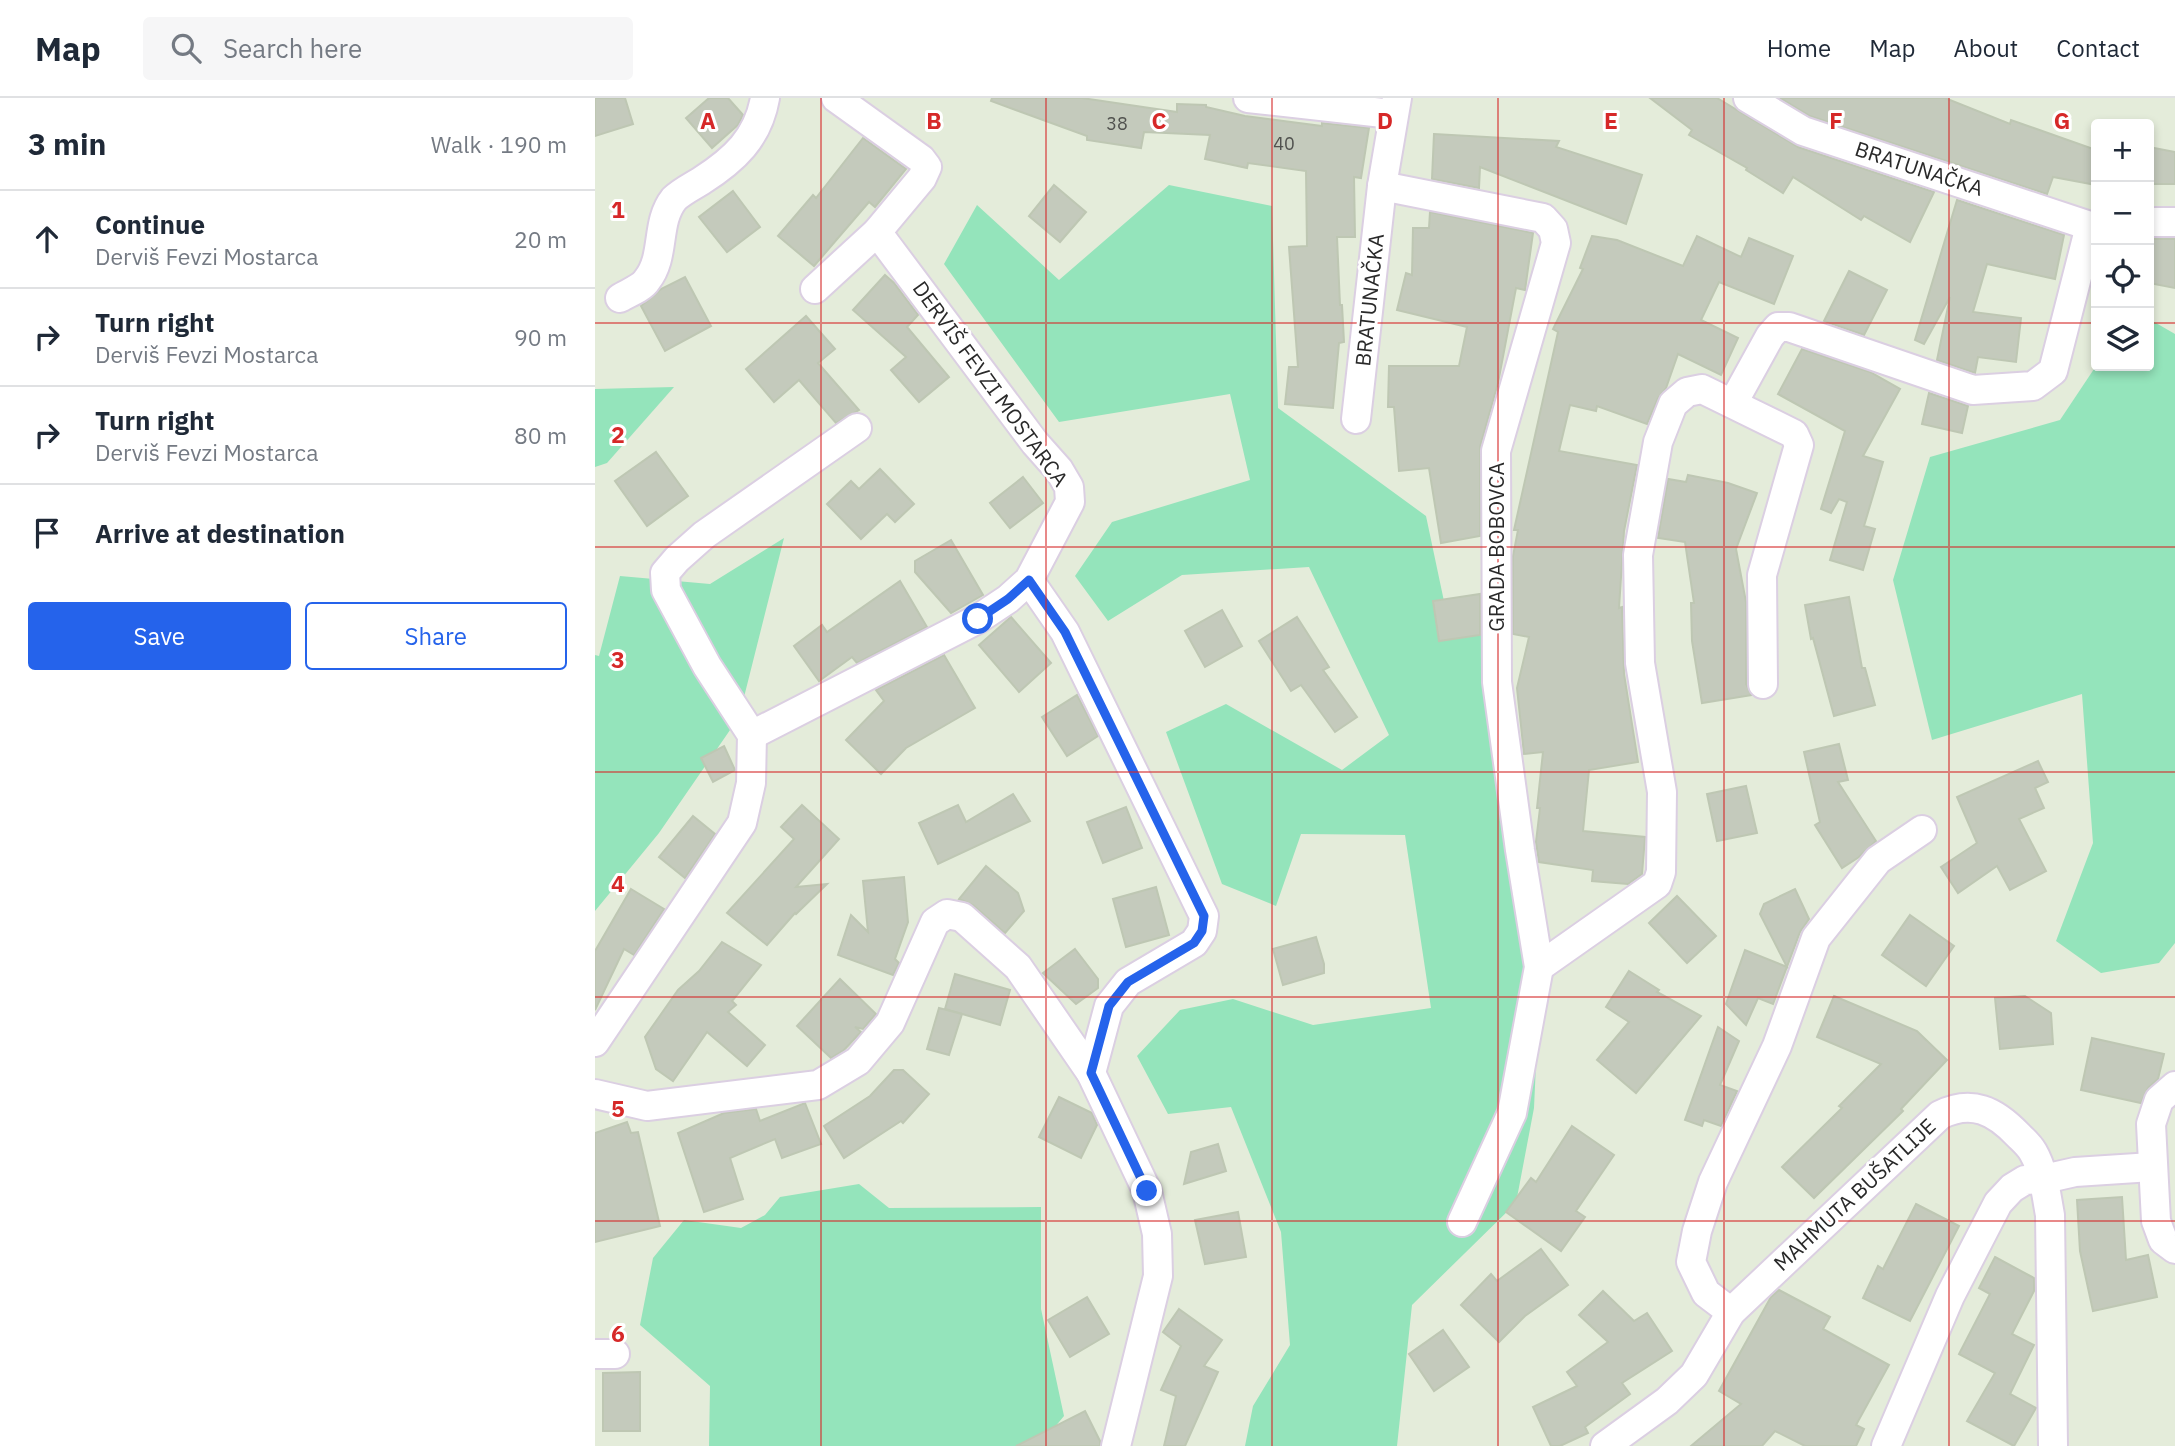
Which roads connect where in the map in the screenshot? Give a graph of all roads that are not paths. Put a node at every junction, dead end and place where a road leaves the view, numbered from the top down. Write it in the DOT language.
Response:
graph roads {
  1 [pos="765,98"];
  2 [pos="837,98"];
  3 [pos="1248,98"];
  4 [pos="1748,98"];
  5 [pos="1395,106"];
  6 [pos="1382,186"];
  7 [pos="2154,222"];
  8 [pos="2175,222"];
  9 [pos="2091,224"];
  10 [pos="877,232"];
  11 [pos="2091,232"];
  12 [pos="815,289"];
  13 [pos="620,298"];
  14 [pos="1733,403"];
  15 [pos="1356,419"];
  16 [pos="857,428"];
  17 [pos="1029,580"];
  18 [pos="1763,684"];
  19 [pos="752,735"];
  20 [pos="1922,830"];
  21 [pos="1539,967"];
  22 [pos="595,1042"];
  23 [pos="1091,1073"];
  24 [pos="2175,1086"];
  25 [pos="595,1094"];
  26 [pos="2153,1167"];
  27 [pos="2044,1179"];
  28 [pos="1461,1222"];
  29 [pos="2175,1249"];
  30 [pos="1731,1312"];
  31 [pos="1116,1446"];
  32 [pos="1605,1446"];
  33 [pos="1886,1446"];
  34 [pos="2053,1446"];
  1 -- 13 [label="street"];
  2 -- 10 [label="street"];
  3 -- 5 [label="street"];
  4 -- 9 [label="street, BRATUNAČKA"];
  5 -- 6 [label="street, BRATUNAČKA"];
  6 -- 15 [label="street, BRATUNAČKA"];
  6 -- 21 [label="street, GRADA BOBOVCA"];
  7 -- 8 [label="street"];
  10 -- 12 [label="street"];
  10 -- 17 [label="street, DERVIŠ FEVZI MOSTARCA"];
  11 -- 14 [label="street"];
  14 -- 18 [label="street"];
  14 -- 21 [label="street"];
  16 -- 19 [label="street"];
  17 -- 19 [label="street, DERVIŠ FEVZI MOSTARCA"];
  17 -- 23 [label="street"];
  19 -- 22 [label="street"];
  20 -- 30 [label="street"];
  21 -- 28 [label="street, GRADA BOBOVCA"];
  23 -- 25 [label="street"];
  23 -- 31 [label="street"];
  24 -- 26 [label="street"];
  26 -- 27 [label="street"];
  26 -- 29 [label="street"];
  27 -- 30 [label="street, MAHMUTA BUŠATLIJE"];
  27 -- 33 [label="street"];
  27 -- 34 [label="street, MAHMUTA BUŠATLIJE"];
  30 -- 32 [label="street, MAHMUTA BUŠATLIJE"];
}
